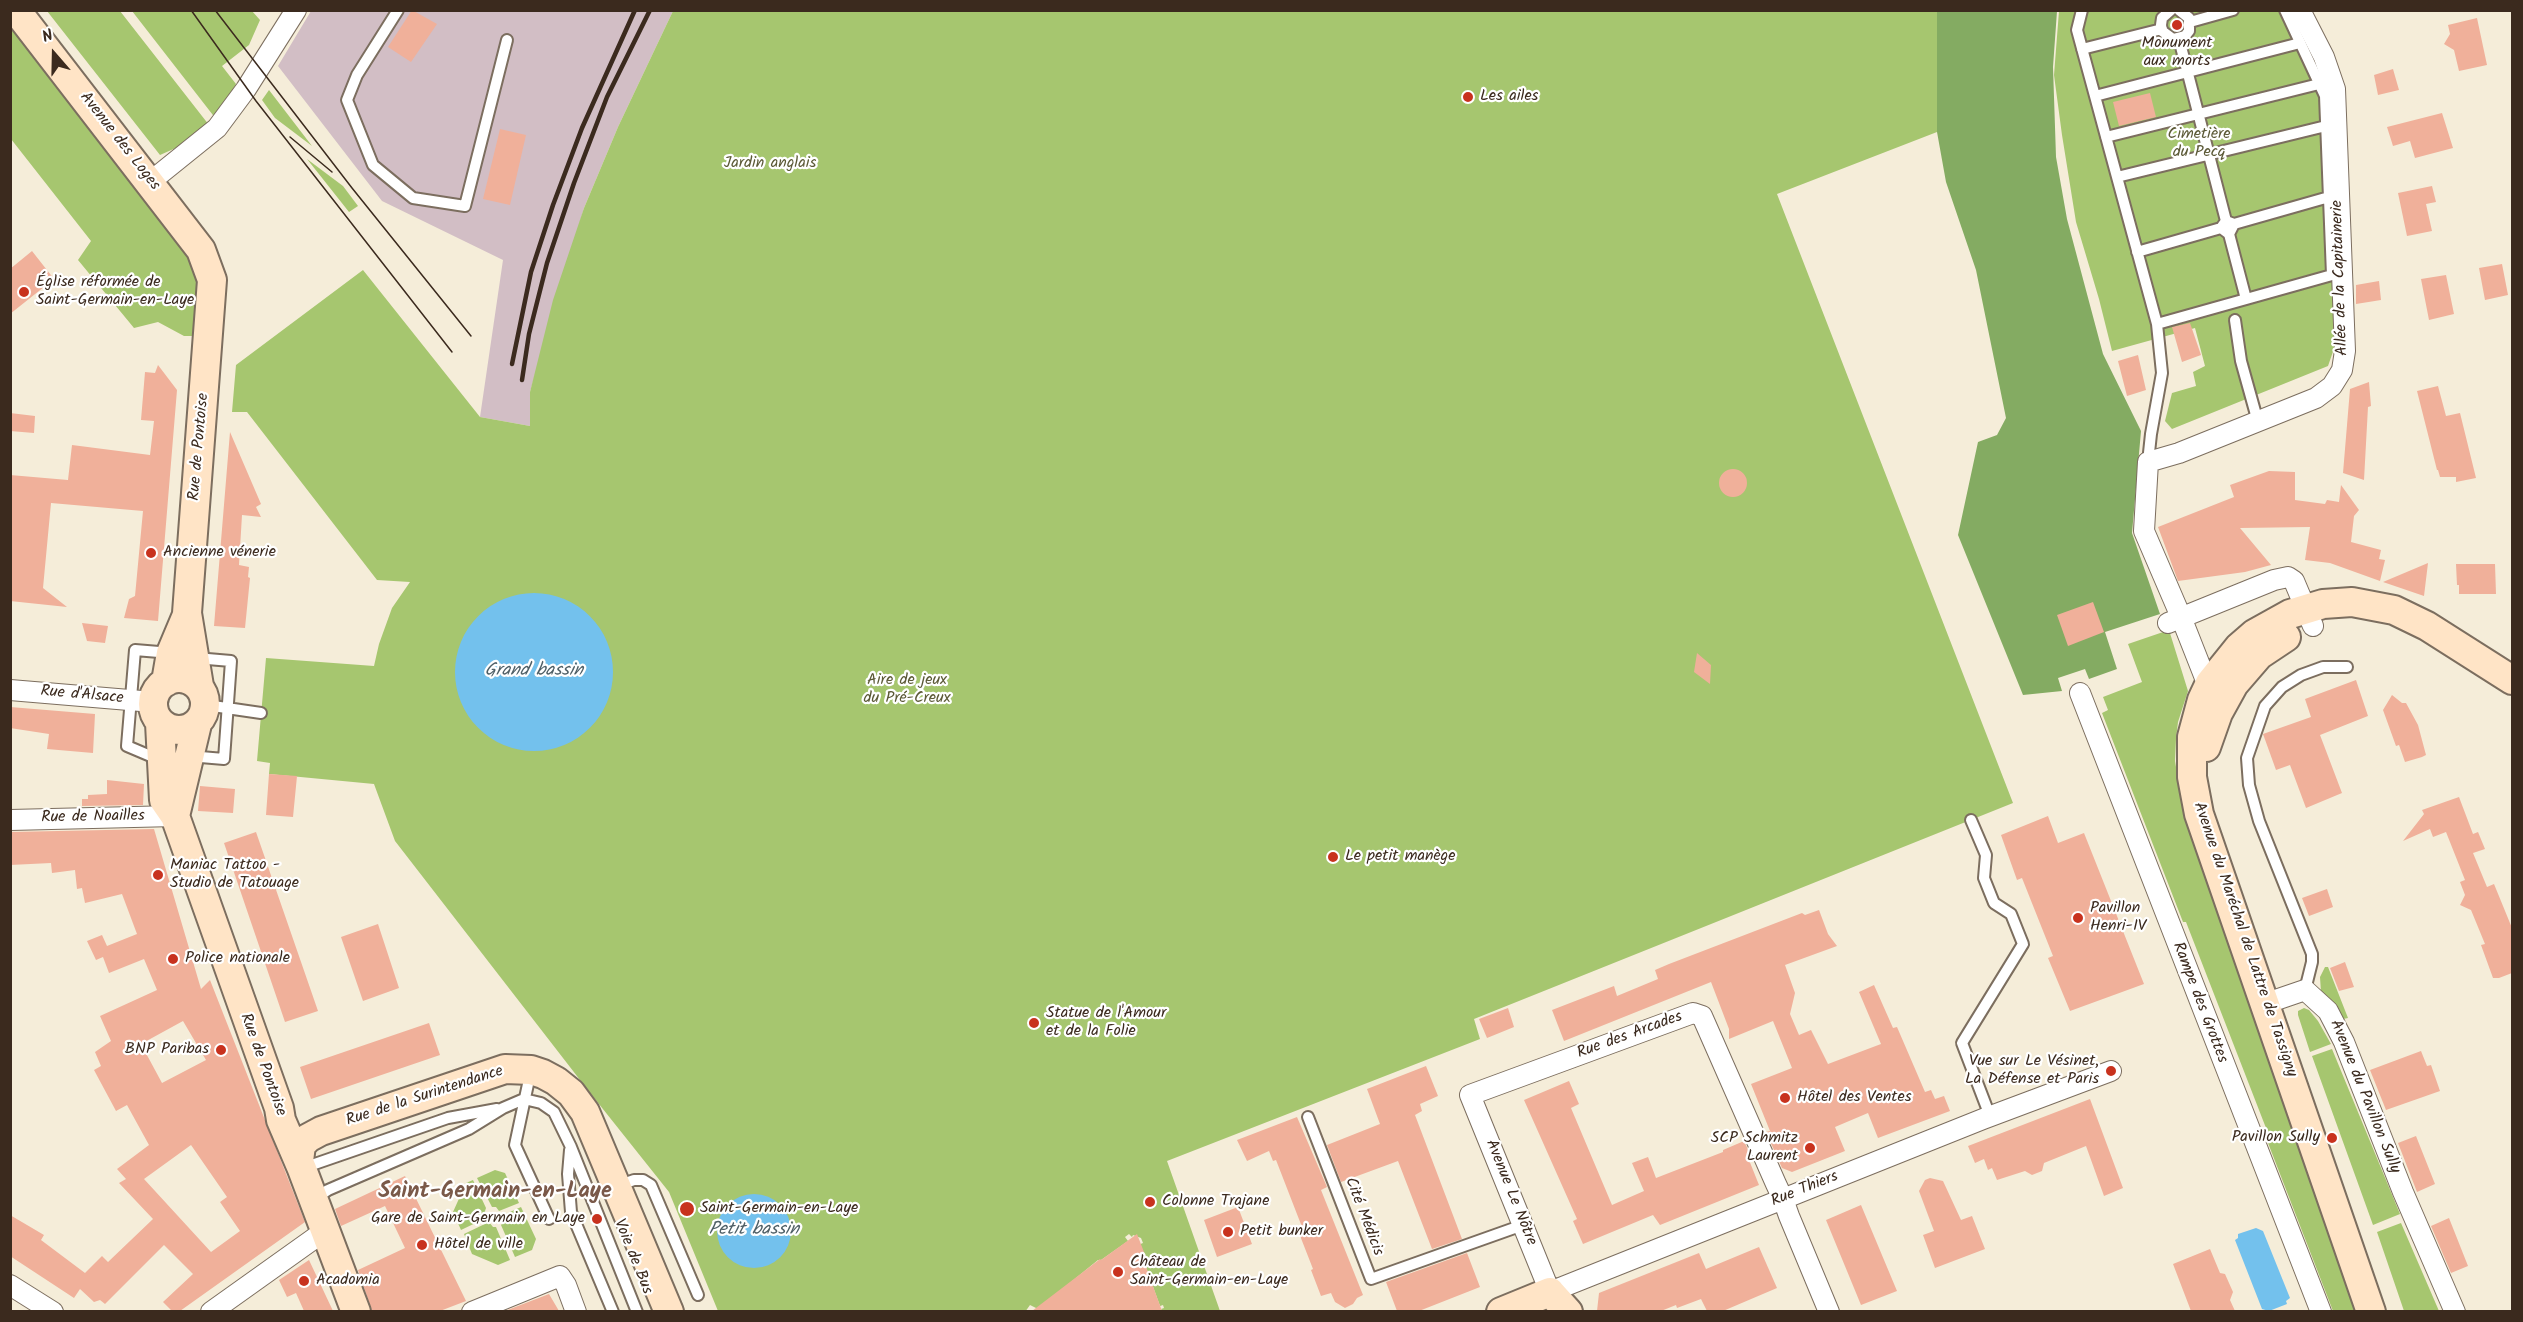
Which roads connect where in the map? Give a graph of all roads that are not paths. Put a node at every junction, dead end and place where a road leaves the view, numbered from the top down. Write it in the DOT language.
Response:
graph roads {
  1 [pos="16,10"];
  2 [pos="296,10"];
  3 [pos="398,10"];
  4 [pos="2082,10"];
  5 [pos="2171,10"];
  6 [pos="2179,10"];
  7 [pos="2233,10"];
  8 [pos="2285,10"];
  9 [pos="2300,10"];
  10 [pos="2190,22"];
  11 [pos="2162,29"];
  12 [pos="2179,39"];
  13 [pos="507,40"];
  14 [pos="2300,43"];
  15 [pos="2082,49"];
  16 [pos="2188,72"];
  17 [pos="2319,84"];
  18 [pos="2095,96"];
  19 [pos="2199,114"];
  20 [pos="2326,126"];
  21 [pos="2106,138"];
  22 [pos="2209,155"];
  23 [pos="2117,177"];
  24 [pos="150,182"];
  25 [pos="2329,197"];
  26 [pos="2228,227"];
  27 [pos="2137,252"];
  28 [pos="212,280"];
  29 [pos="2246,299"];
  30 [pos="2235,320"];
  31 [pos="2157,324"];
  32 [pos="2258,422"];
  33 [pos="2148,462"];
  34 [pos="2310,617"];
  35 [pos="2175,620"];
  36 [pos="182,655"];
  37 [pos="2347,667"];
  38 [pos="2512,680"];
  39 [pos="10,690"];
  40 [pos="2217,692"];
  41 [pos="2512,692"];
  42 [pos="2080,693"];
  43 [pos="153,702"];
  44 [pos="207,706"];
  45 [pos="261,713"];
  46 [pos="176,758"];
  47 [pos="175,816"];
  48 [pos="10,820"];
  49 [pos="1971,820"];
  50 [pos="2305,990"];
  51 [pos="2270,1002"];
  52 [pos="531,1070"];
  53 [pos="2111,1071"];
  54 [pos="1470,1095"];
  55 [pos="524,1100"];
  56 [pos="279,1108"];
  57 [pos="503,1108"];
  58 [pos="1990,1116"];
  59 [pos="1308,1117"];
  60 [pos="321,1131"];
  61 [pos="571,1147"];
  62 [pos="301,1165"];
  63 [pos="617,1186"];
  64 [pos="314,1199"];
  65 [pos="1783,1199"];
  66 [pos="549,1220"];
  67 [pos="1523,1225"];
  68 [pos="326,1230"];
  69 [pos="10,1285"];
  70 [pos="698,1295"];
  71 [pos="1556,1305"];
  72 [pos="53,1311"];
  73 [pos="211,1311"];
  74 [pos="356,1311"];
  75 [pos="472,1311"];
  76 [pos="576,1311"];
  77 [pos="613,1311"];
  78 [pos="637,1311"];
  79 [pos="669,1311"];
  80 [pos="1501,1311"];
  81 [pos="1829,1311"];
  82 [pos="2321,1311"];
  83 [pos="2371,1311"];
  84 [pos="2382,1311"];
  85 [pos="2455,1311"];
  1 -- 24 [label="main road, Avenue des Loges"];
  2 -- 24 [label="street"];
  3 -- 13 [label="lane"];
  4 -- 15 [label="lane"];
  5 -- 11 [label="lane"];
  6 -- 10 [label="lane"];
  7 -- 10 [label="lane"];
  8 -- 14 [label="lane"];
  9 -- 32 [label="street, Allée de la Capitainerie"];
  10 -- 12 [label="lane"];
  11 -- 12 [label="lane"];
  11 -- 15 [label="lane"];
  12 -- 16 [label="lane"];
  14 -- 16 [label="lane"];
  14 -- 17 [label="lane"];
  15 -- 18 [label="lane"];
  16 -- 18 [label="lane"];
  16 -- 19 [label="lane"];
  17 -- 19 [label="lane"];
  17 -- 20 [label="lane"];
  18 -- 21 [label="lane"];
  19 -- 21 [label="lane"];
  19 -- 22 [label="lane"];
  20 -- 22 [label="lane"];
  20 -- 25 [label="lane"];
  21 -- 23 [label="lane"];
  22 -- 23 [label="lane"];
  22 -- 26 [label="lane"];
  23 -- 27 [label="lane"];
  24 -- 28 [label="main road, Avenue des Loges"];
  25 -- 26 [label="lane"];
  25 -- 29 [label="lane"];
  26 -- 27 [label="lane"];
  26 -- 29 [label="lane"];
  27 -- 31 [label="lane"];
  28 -- 36 [label="main road, Rue de Pontoise"];
  29 -- 31 [label="lane"];
  30 -- 32 [label="lane"];
  31 -- 33 [label="lane"];
  32 -- 33 [label="street, Allée de la Capitainerie"];
  33 -- 35 [label="street"];
  34 -- 35 [label="street"];
  34 -- 38 [label="main road, Avenue du Maréchal de Lattre de Tassigny"];
  34 -- 40 [label="main road, Avenue du Maréchal de Lattre de Tassigny"];
  34 -- 41 [label="main road, Avenue du Maréchal de Lattre de Tassigny"];
  35 -- 40 [label="street"];
  36 -- 43 [label="main road, Rue de Pontoise"];
  36 -- 43 [label="lane"];
  36 -- 44 [label="main road, Rue de Pontoise"];
  37 -- 50 [label="lane"];
  39 -- 43 [label="street, Rue d'Alsace"];
  40 -- 51 [label="main road, Avenue du Maréchal de Lattre de Tassigny"];
  42 -- 82 [label="street, Rampe des Grottes"];
  43 -- 44 [label="main road"];
  43 -- 44 [label="main road"];
  43 -- 46 [label="main road, Rue de Pontoise"];
  44 -- 45 [label="lane"];
  44 -- 46 [label="main road, Rue de Pontoise"];
  46 -- 47 [label="main road, Rue de Pontoise"];
  47 -- 48 [label="street, Rue de Noailles"];
  47 -- 56 [label="main road, Rue de Pontoise"];
  49 -- 58 [label="lane"];
  50 -- 51 [label="street"];
  50 -- 85 [label="street, Avenue du Pavillon Sully"];
  51 -- 83 [label="main road, Avenue du Maréchal de Lattre de Tassigny"];
  51 -- 84 [label="main road, Avenue du Maréchal de Lattre de Tassigny"];
  52 -- 55 [label="lane"];
  52 -- 60 [label="main road, Rue de la Surintendance"];
  52 -- 63 [label="main road, Rue de la Surintendance"];
  53 -- 58 [label="street, Rue Thiers"];
  54 -- 65 [label="street, Rue des Arcades"];
  54 -- 67 [label="street, Avenue Le Nôtre"];
  55 -- 57 [label="lane"];
  55 -- 61 [label="lane, Voie de Bus"];
  55 -- 66 [label="lane"];
  56 -- 60 [label="main road"];
  56 -- 62 [label="main road, Rue de Pontoise"];
  57 -- 62 [label="lane"];
  57 -- 64 [label="lane"];
  58 -- 65 [label="street, Rue Thiers"];
  59 -- 67 [label="lane, Cité Médicis"];
  60 -- 62 [label="main road, Rue de la Surintendance"];
  61 -- 77 [label="lane"];
  61 -- 78 [label="lane, Voie de Bus"];
  62 -- 64 [label="main road, Rue de Pontoise"];
  63 -- 70 [label="lane"];
  63 -- 79 [label="main road, Rue de la Surintendance"];
  64 -- 68 [label="main road, Rue de Pontoise"];
  65 -- 71 [label="street, Rue Thiers"];
  65 -- 81 [label="street, Rue des Arcades"];
  67 -- 71 [label="street, Avenue Le Nôtre"];
  68 -- 73 [label="street"];
  68 -- 74 [label="main road, Rue de Pontoise"];
  69 -- 72 [label="street"];
  71 -- 80 [label="main road, Rue Thiers"];
  75 -- 76 [label="street"];
}
